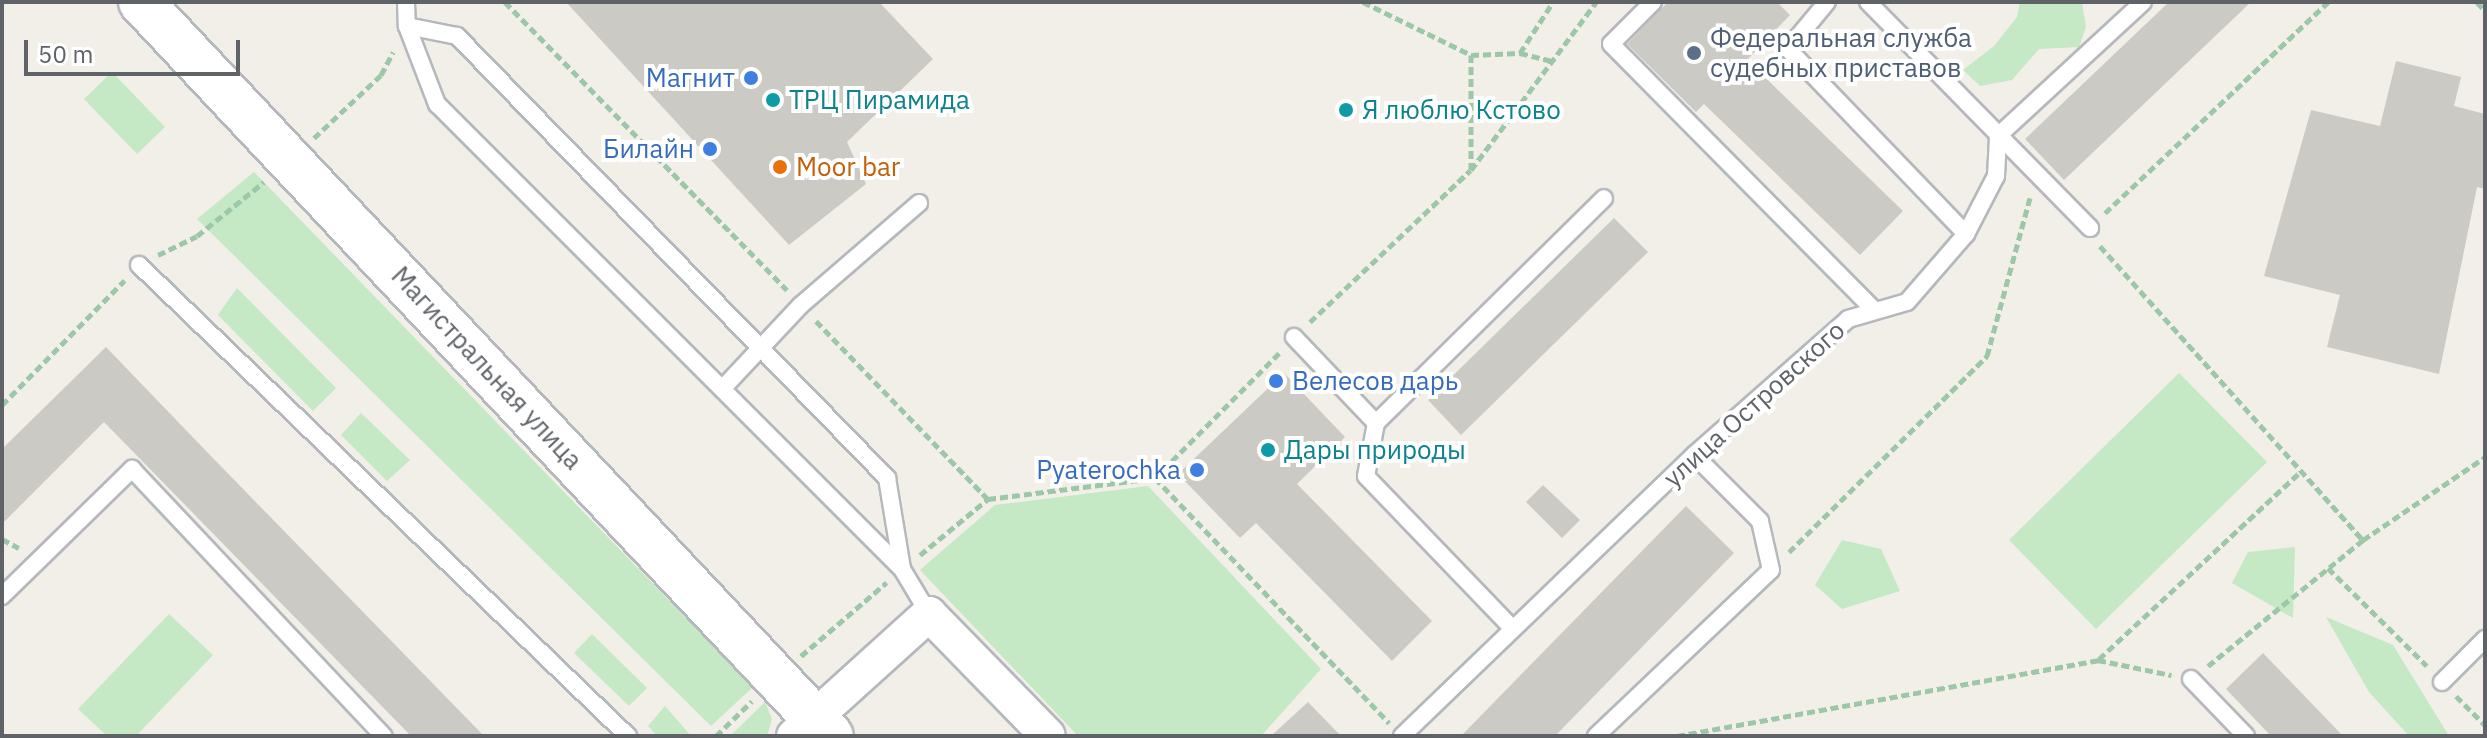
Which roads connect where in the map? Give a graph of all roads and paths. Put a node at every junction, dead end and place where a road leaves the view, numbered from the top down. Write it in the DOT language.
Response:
graph roads {
  1 [pos="141,2"];
  2 [pos="406,2"];
  3 [pos="505,2"];
  4 [pos="1363,2"];
  5 [pos="1553,2"];
  6 [pos="1596,2"];
  7 [pos="1653,2"];
  8 [pos="1827,2"];
  9 [pos="1868,2"];
  10 [pos="2143,2"];
  11 [pos="2328,2"];
  12 [pos="2477,2"];
  13 [pos="2485,11"];
  14 [pos="407,26"];
  15 [pos="1520,53"];
  16 [pos="1471,55"];
  17 [pos="1552,61"];
  18 [pos="1998,136"];
  19 [pos="292,159"];
  20 [pos="1471,170"];
  21 [pos="2036,174"];
  22 [pos="1604,198"];
  23 [pos="919,203"];
  24 [pos="2090,228"];
  25 [pos="1966,234"];
  26 [pos="139,265"];
  27 [pos="801,305"];
  28 [pos="1875,311"];
  29 [pos="1294,337"];
  30 [pos="760,346"];
  31 [pos="722,389"];
  32 [pos="2,405"];
  33 [pos="1376,423"];
  34 [pos="1694,455"];
  35 [pos="2485,457"];
  36 [pos="2301,471"];
  37 [pos="1155,478"];
  38 [pos="988,499"];
  39 [pos="2363,540"];
  40 [pos="2328,568"];
  41 [pos="902,569"];
  42 [pos="1771,570"];
  43 [pos="2,596"];
  44 [pos="929,614"];
  45 [pos="1513,629"];
  46 [pos="2485,639"];
  47 [pos="2098,660"];
  48 [pos="776,678"];
  49 [pos="2191,679"];
  50 [pos="2442,682"];
  51 [pos="2485,725"];
  52 [pos="813,730"];
  53 [pos="384,736"];
  54 [pos="628,736"];
  55 [pos="716,736"];
  56 [pos="1048,736"];
  57 [pos="1402,736"];
  58 [pos="1596,736"];
  59 [pos="1677,736"];
  60 [pos="2246,736"];
  1 -- 19 [label="main road, Магистральная улица"];
  2 -- 14 [label="lane"];
  3 -- 27 [label="path"];
  4 -- 16 [label="path"];
  5 -- 15 [label="path"];
  6 -- 17 [label="path"];
  7 -- 28 [label="lane"];
  8 -- 25 [label="lane"];
  9 -- 18 [label="lane"];
  10 -- 18 [label="lane"];
  11 -- 24 [label="path"];
  12 -- 13 [label="path"];
  14 -- 19 [label="path"];
  14 -- 30 [label="lane"];
  14 -- 31 [label="lane"];
  15 -- 16 [label="path"];
  15 -- 17 [label="path"];
  16 -- 20 [label="path"];
  17 -- 20 [label="path"];
  18 -- 21 [label="lane"];
  18 -- 25 [label="lane, улица Островского"];
  19 -- 26 [label="path"];
  19 -- 48 [label="main road, Магистральная улица"];
  20 -- 29 [label="path"];
  21 -- 24 [label="lane"];
  21 -- 42 [label="path"];
  22 -- 33 [label="lane"];
  23 -- 27 [label="lane"];
  24 -- 36 [label="path"];
  25 -- 28 [label="lane, улица Островского"];
  26 -- 32 [label="path"];
  26 -- 54 [label="lane"];
  27 -- 30 [label="lane"];
  27 -- 38 [label="path"];
  28 -- 34 [label="lane, улица Островского"];
  29 -- 33 [label="lane"];
  29 -- 37 [label="path"];
  30 -- 31 [label="lane"];
  30 -- 41 [label="lane"];
  31 -- 41 [label="lane"];
  33 -- 45 [label="lane"];
  34 -- 42 [label="lane"];
  34 -- 45 [label="lane, улица Островского"];
  35 -- 39 [label="path"];
  36 -- 39 [label="path"];
  36 -- 47 [label="path"];
  37 -- 38 [label="path"];
  37 -- 57 [label="path"];
  38 -- 41 [label="path"];
  39 -- 40 [label="path"];
  40 -- 49 [label="path"];
  40 -- 50 [label="path"];
  41 -- 44 [label="lane"];
  41 -- 48 [label="path"];
  42 -- 58 [label="lane"];
  43 -- 53 [label="lane"];
  44 -- 52 [label="street"];
  44 -- 56 [label="street"];
  45 -- 57 [label="lane, улица Островского"];
  46 -- 50 [label="lane"];
  47 -- 49 [label="path"];
  47 -- 59 [label="path"];
  48 -- 52 [label="main road, Магистральная улица"];
  48 -- 55 [label="path"];
  49 -- 60 [label="lane"];
  50 -- 51 [label="path"];
}
